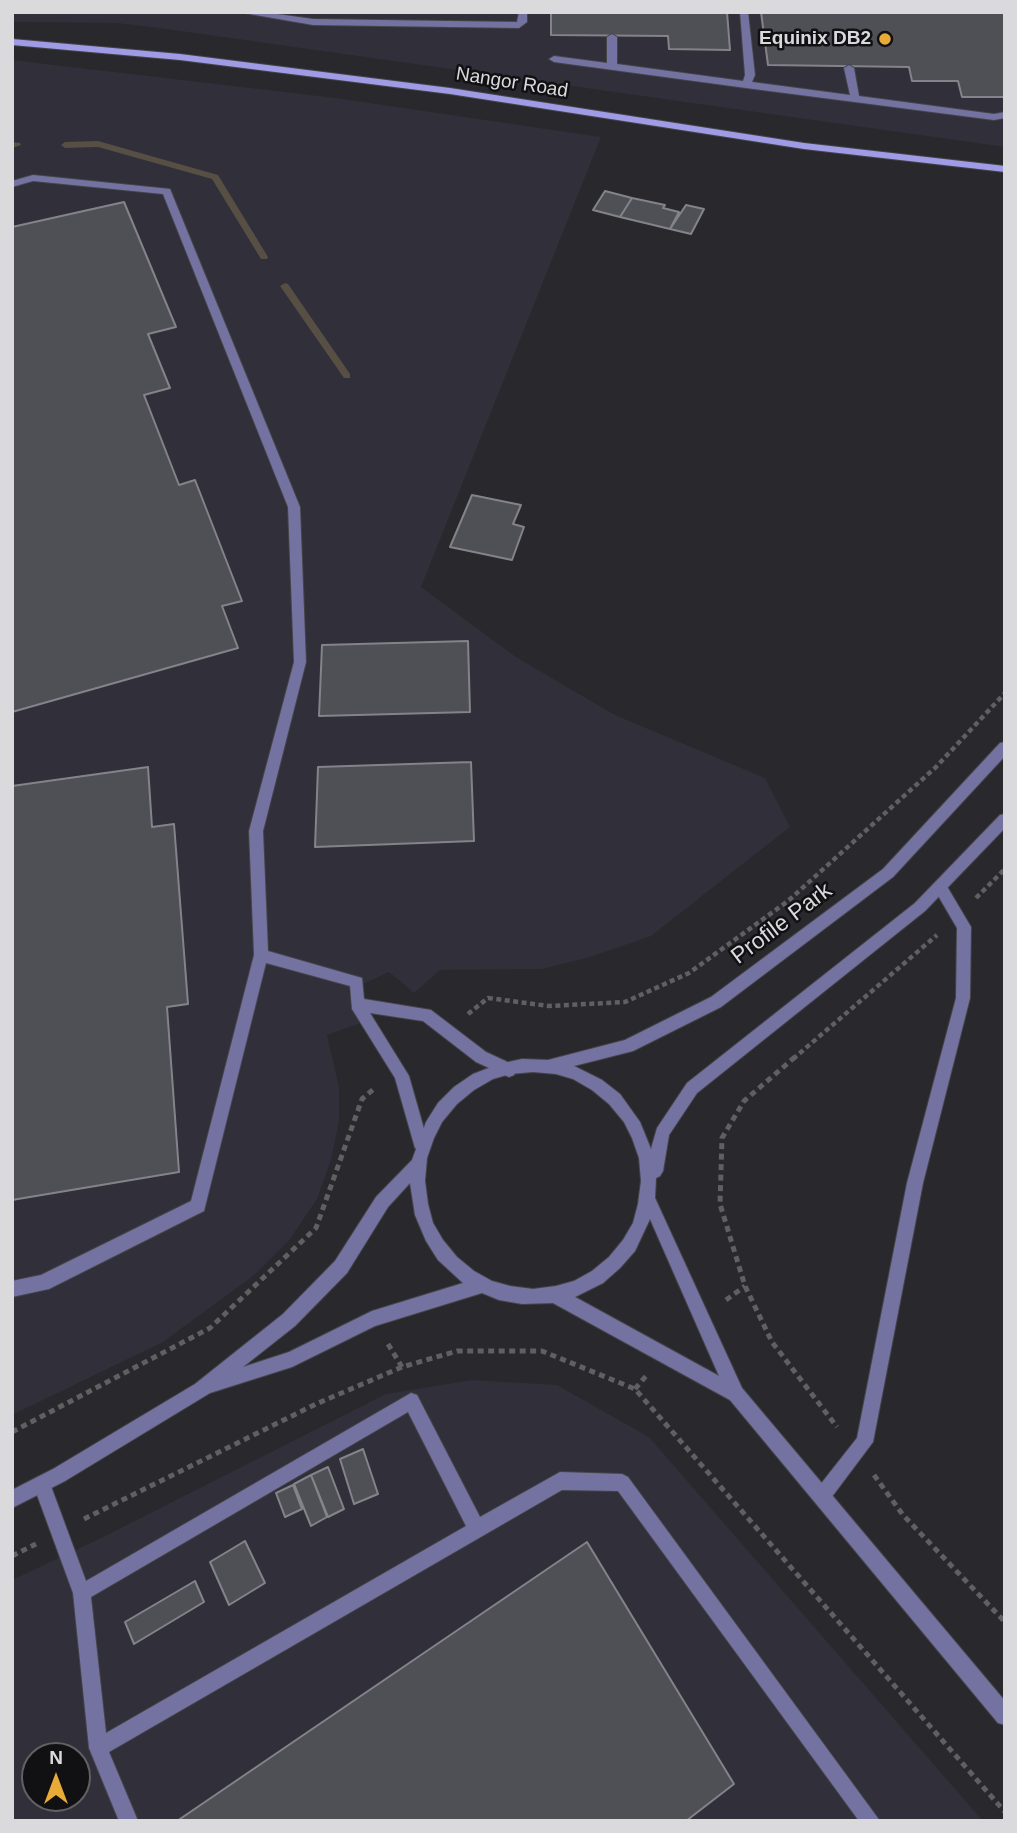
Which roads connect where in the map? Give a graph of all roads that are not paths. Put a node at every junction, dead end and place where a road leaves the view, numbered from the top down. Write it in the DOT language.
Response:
graph roads {
  1 [pos="242,12"];
  2 [pos="523,12"];
  3 [pos="744,12"];
  4 [pos="612,37"];
  5 [pos="12,42"];
  6 [pos="554,59"];
  7 [pos="612,67"];
  8 [pos="849,68"];
  9 [pos="746,85"];
  10 [pos="855,99"];
  11 [pos="1005,115"];
  12 [pos="1005,169"];
  13 [pos="12,184"];
  14 [pos="1005,747"];
  15 [pos="1005,819"];
  16 [pos="940,887"];
  17 [pos="261,955"];
  18 [pos="357,1004"];
  19 [pos="542,1068"];
  20 [pos="509,1070"];
  21 [pos="421,1143"];
  22 [pos="415,1166"];
  23 [pos="653,1179"];
  24 [pos="651,1204"];
  25 [pos="484,1284"];
  26 [pos="12,1289"];
  27 [pos="552,1293"];
  28 [pos="201,1390"];
  29 [pos="736,1394"];
  30 [pos="42,1484"];
  31 [pos="822,1496"];
  32 [pos="12,1499"];
  33 [pos="477,1529"];
  34 [pos="82,1593"];
  35 [pos="1005,1717"];
  36 [pos="98,1748"];
  37 [pos="129,1821"];
  38 [pos="871,1821"];
  1 -- 2 [label="street"];
  3 -- 9 [label="street"];
  4 -- 7 [label="street"];
  5 -- 12 [label="main road, Nangor Road"];
  6 -- 7 [label="street"];
  7 -- 9 [label="street"];
  8 -- 10 [label="street"];
  9 -- 10 [label="street"];
  10 -- 11 [label="street"];
  13 -- 17 [label="street"];
  14 -- 19 [label="street, Profile Park"];
  15 -- 16 [label="street"];
  16 -- 23 [label="street"];
  16 -- 31 [label="street"];
  17 -- 18 [label="street"];
  17 -- 26 [label="street"];
  18 -- 20 [label="street"];
  18 -- 21 [label="street"];
  19 -- 20 [label="street"];
  19 -- 23 [label="street"];
  20 -- 21 [label="street"];
  21 -- 22 [label="street"];
  22 -- 25 [label="street"];
  22 -- 28 [label="street"];
  23 -- 24 [label="street"];
  24 -- 27 [label="street"];
  24 -- 29 [label="street"];
  25 -- 27 [label="street"];
  25 -- 28 [label="street"];
  27 -- 29 [label="street"];
  28 -- 30 [label="street"];
  29 -- 31 [label="street"];
  30 -- 32 [label="street"];
  30 -- 34 [label="street"];
  31 -- 35 [label="street"];
  33 -- 34 [label="street"];
  33 -- 36 [label="street"];
  33 -- 38 [label="street"];
  34 -- 36 [label="street"];
  36 -- 37 [label="street"];
}
